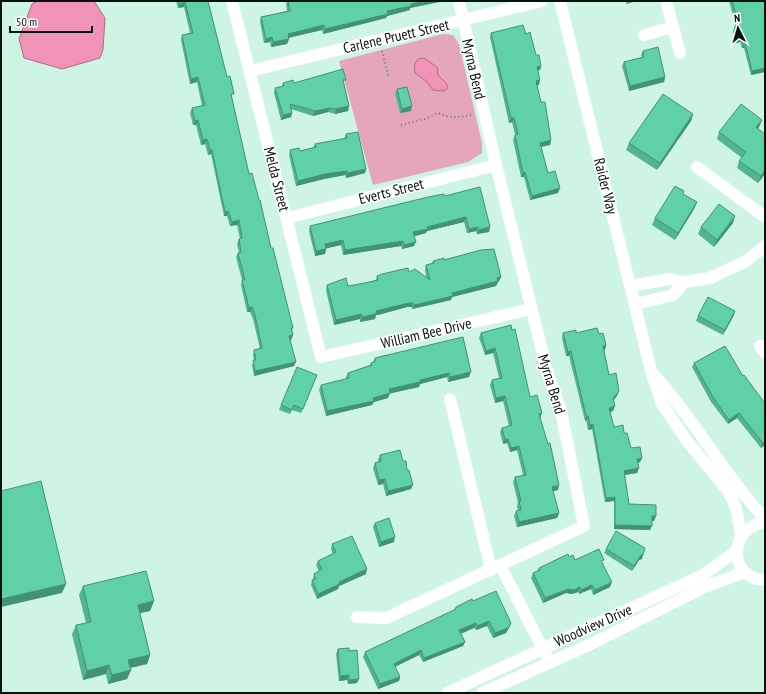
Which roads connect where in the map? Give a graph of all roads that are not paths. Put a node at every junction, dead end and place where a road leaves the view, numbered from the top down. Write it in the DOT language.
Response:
graph roads {
  1 [pos="232,1"];
  2 [pos="459,1"];
  3 [pos="542,1"];
  4 [pos="560,1"];
  5 [pos="666,1"];
  6 [pos="463,20"];
  7 [pos="673,27"];
  8 [pos="644,35"];
  9 [pos="680,53"];
  10 [pos="249,71"];
  11 [pos="496,165"];
  12 [pos="697,167"];
  13 [pos="765,217"];
  14 [pos="287,218"];
  15 [pos="765,246"];
  16 [pos="684,282"];
  17 [pos="631,286"];
  18 [pos="635,304"];
  19 [pos="531,309"];
  20 [pos="321,358"];
  21 [pos="651,371"];
  22 [pos="450,399"];
  23 [pos="765,520"];
  24 [pos="741,535"];
  25 [pos="736,551"];
  26 [pos="496,568"];
  27 [pos="745,572"];
  28 [pos="764,581"];
  29 [pos="357,618"];
  30 [pos="542,648"];
  31 [pos="549,662"];
  32 [pos="447,693"];
  33 [pos="482,693"];
  1 -- 10 [label="street, Melda Street"];
  2 -- 6 [label="street, Myrna Bend"];
  3 -- 6 [label="street, Carlene Pruett Street"];
  4 -- 17 [label="street, Raider Way"];
  5 -- 7 [label="street"];
  6 -- 10 [label="street, Carlene Pruett Street"];
  6 -- 11 [label="street, Myrna Bend"];
  7 -- 8 [label="street"];
  7 -- 9 [label="street"];
  10 -- 14 [label="street, Melda Street"];
  11 -- 14 [label="street, Everts Street"];
  11 -- 19 [label="street, Myrna Bend"];
  12 -- 13 [label="street"];
  14 -- 20 [label="street, Melda Street"];
  15 -- 16 [label="street"];
  16 -- 17 [label="street"];
  16 -- 18 [label="street"];
  17 -- 18 [label="street, Raider Way"];
  18 -- 21 [label="street, Raider Way"];
  19 -- 20 [label="street, William Bee Drive"];
  19 -- 26 [label="street, Myrna Bend"];
  21 -- 23 [label="street, Raider Way"];
  21 -- 24 [label="street, Raider Way"];
  22 -- 26 [label="street"];
  23 -- 24 [label="street"];
  24 -- 25 [label="street"];
  25 -- 27 [label="street"];
  25 -- 30 [label="street, Woodview Drive"];
  26 -- 29 [label="street, Myrna Bend"];
  26 -- 30 [label="street"];
  27 -- 28 [label="street"];
  27 -- 31 [label="street, Woodview Drive"];
  30 -- 31 [label="street"];
  30 -- 32 [label="street, Woodview Drive"];
  31 -- 33 [label="street, Woodview Drive"];
}
